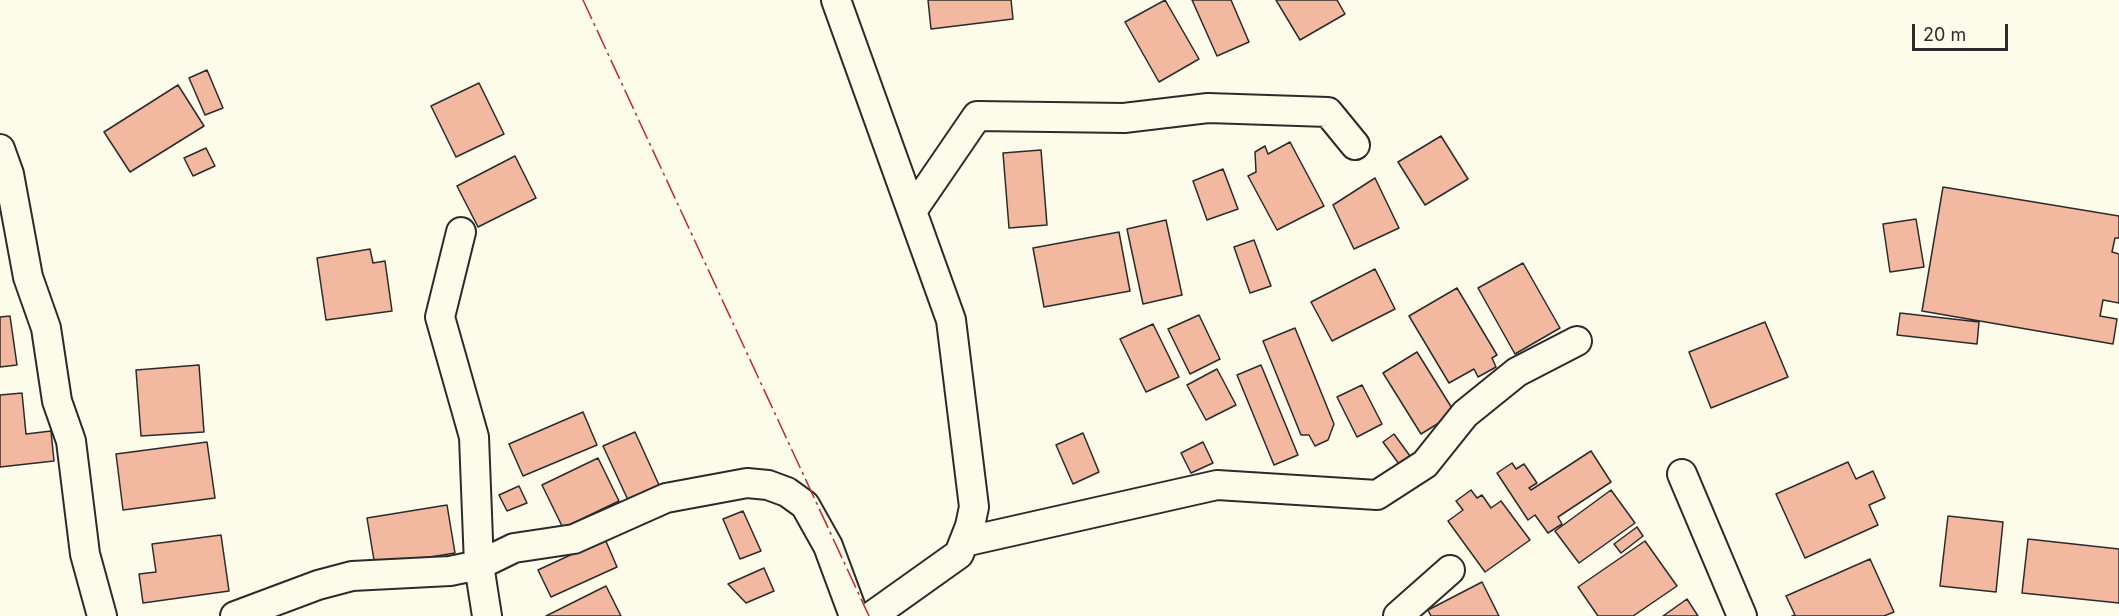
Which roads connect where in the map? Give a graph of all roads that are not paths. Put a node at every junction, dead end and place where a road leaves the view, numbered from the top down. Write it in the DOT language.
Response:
graph roads {
  1 [pos="836,0"];
  2 [pos="1355,145"];
  3 [pos="3,168"];
  4 [pos="912,211"];
  5 [pos="461,232"];
  6 [pos="1577,341"];
  7 [pos="1682,474"];
  8 [pos="964,542"];
  9 [pos="479,565"];
  10 [pos="1450,570"];
  11 [pos="102,616"];
  12 [pos="235,616"];
  13 [pos="487,616"];
  14 [pos="854,616"];
  15 [pos="872,616"];
  16 [pos="1398,616"];
  17 [pos="1742,616"];
  1 -- 4 [label="street"];
  2 -- 4 [label="street"];
  3 -- 11 [label="street"];
  4 -- 8 [label="street"];
  5 -- 9 [label="street"];
  6 -- 8 [label="street"];
  7 -- 17 [label="street"];
  8 -- 15 [label="street"];
  9 -- 12 [label="street"];
  9 -- 13 [label="street"];
  9 -- 14 [label="street"];
  10 -- 16 [label="street"];
}
